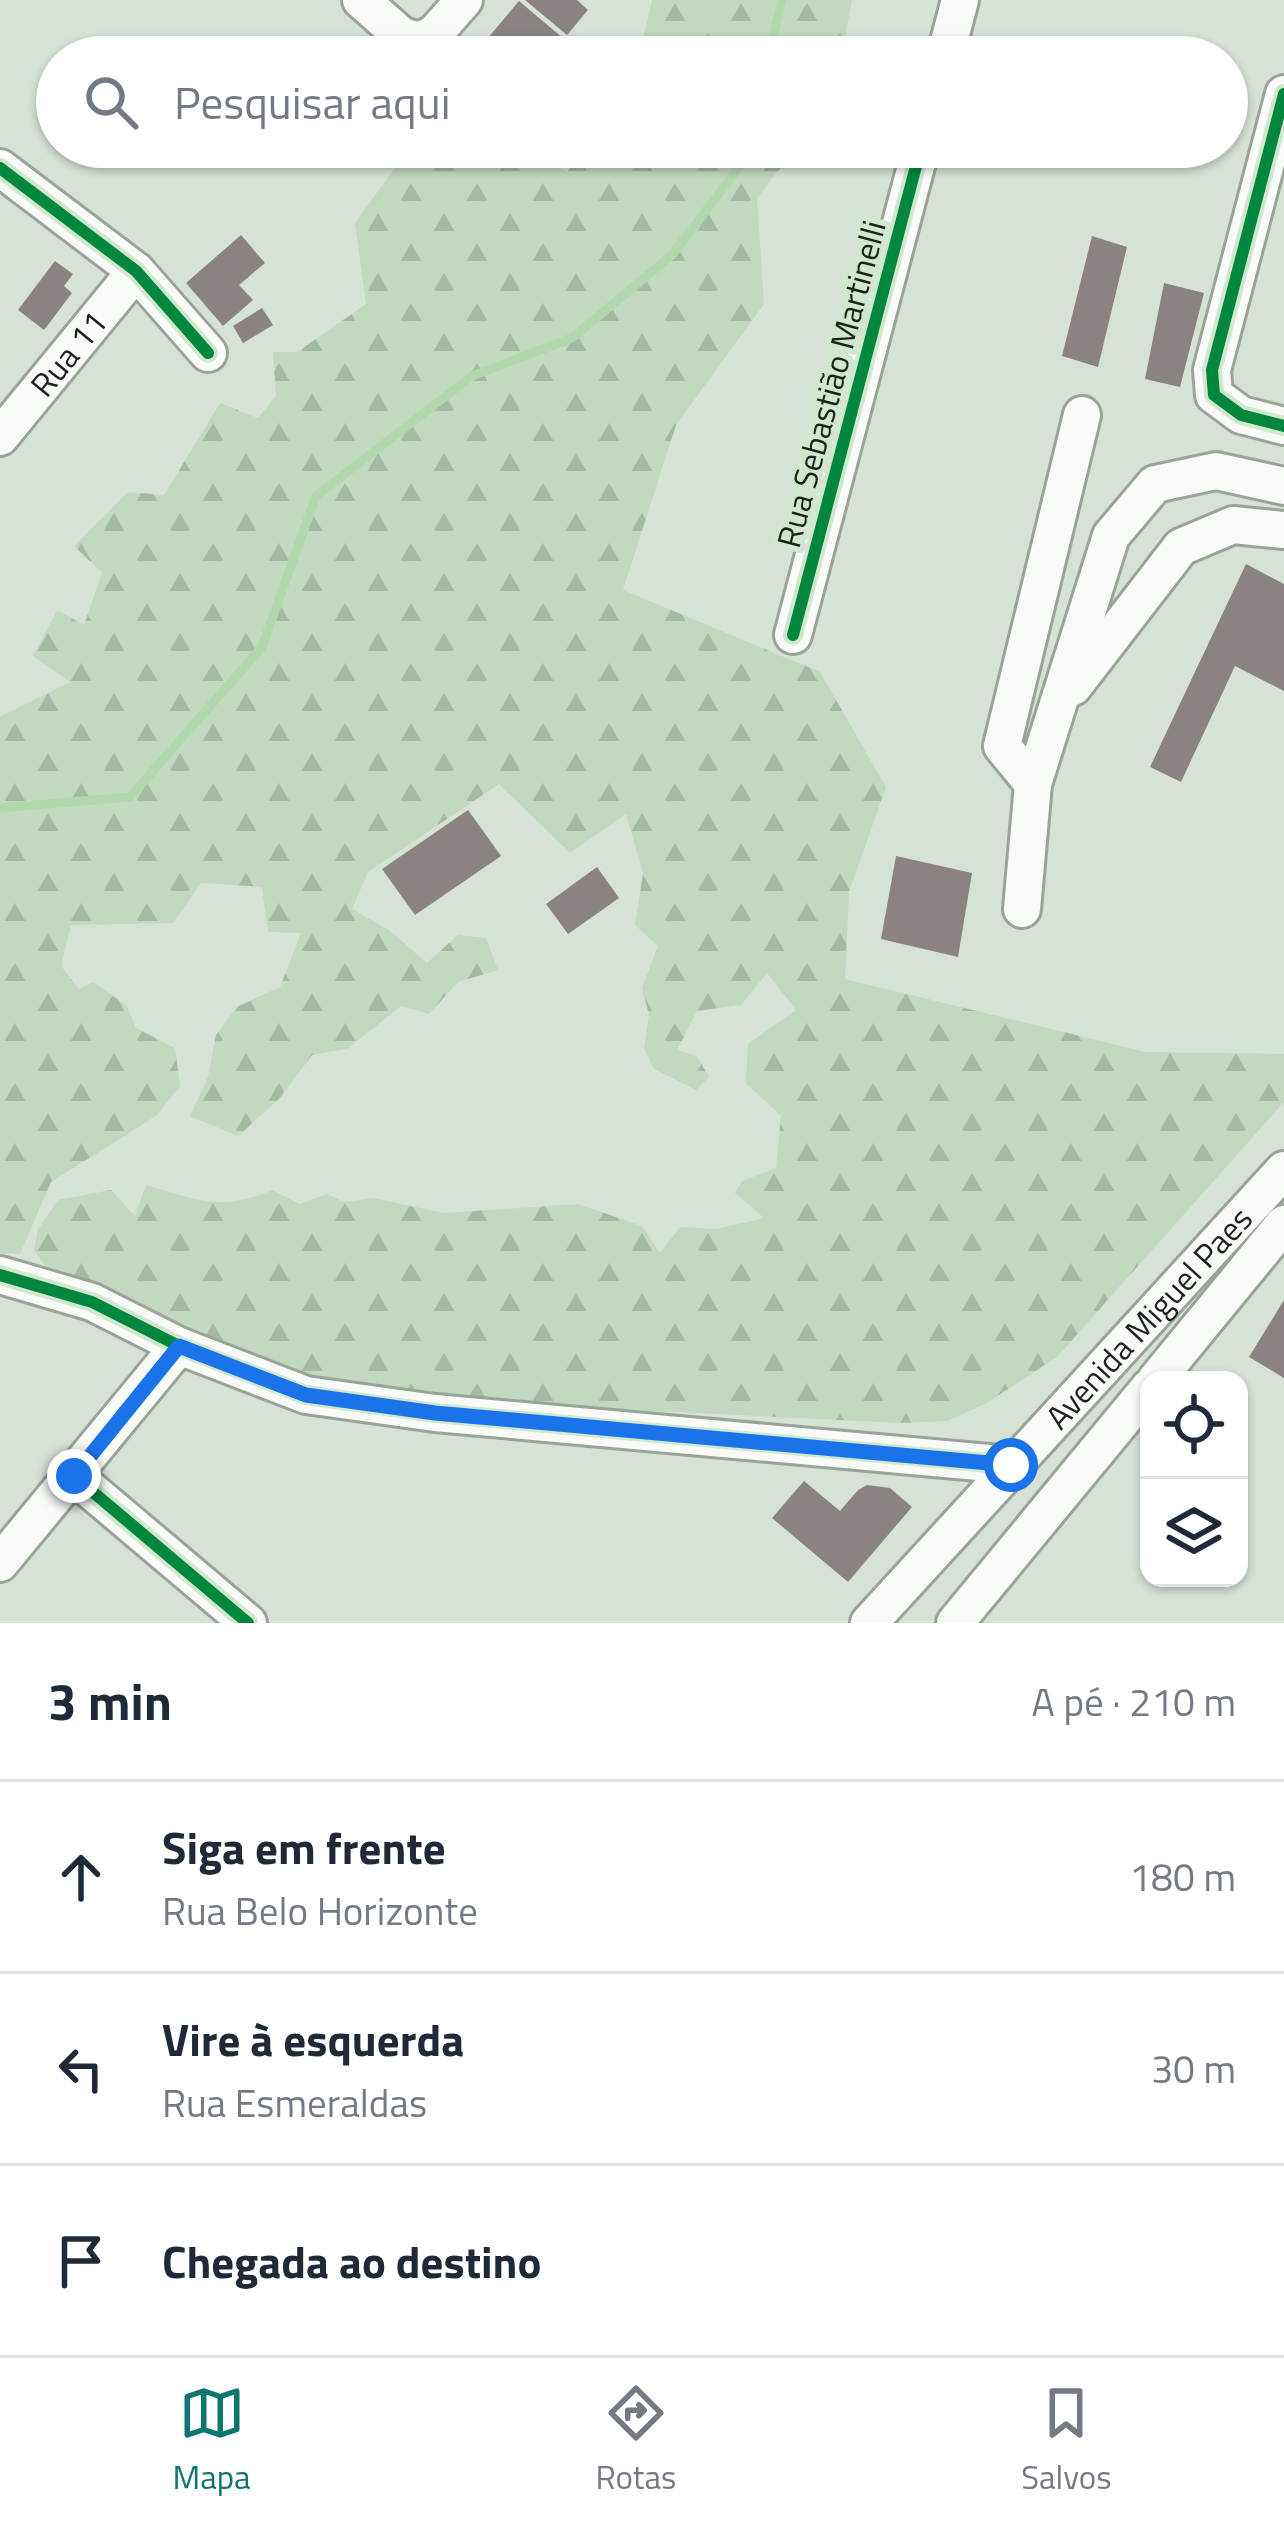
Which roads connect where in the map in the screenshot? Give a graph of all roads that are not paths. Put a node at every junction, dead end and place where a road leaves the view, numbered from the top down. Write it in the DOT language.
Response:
graph roads {
  1 [pos="361,0"];
  2 [pos="464,0"];
  3 [pos="960,0"];
  4 [pos="402,36"];
  5 [pos="429,36"];
  6 [pos="951,36"];
  7 [pos="1284,94"];
  8 [pos="0,168"];
  9 [pos="915,168"];
  10 [pos="136,271"];
  11 [pos="208,353"];
  12 [pos="1082,415"];
  13 [pos="1284,426"];
  14 [pos="0,437"];
  15 [pos="1284,486"];
  16 [pos="1284,530"];
  17 [pos="793,635"];
  18 [pos="1056,709"];
  19 [pos="1033,784"];
  20 [pos="1022,909"];
  21 [pos="1284,1170"];
  22 [pos="1284,1224"];
  23 [pos="0,1275"];
  24 [pos="179,1346"];
  25 [pos="1163,1371"];
  26 [pos="1140,1399"];
  27 [pos="1011,1465"];
  28 [pos="74,1476"];
  29 [pos="0,1563"];
  30 [pos="248,1623"];
  31 [pos="869,1623"];
  32 [pos="955,1623"];
  1 -- 4 [label="street"];
  2 -- 5 [label="street"];
  3 -- 6 [label="street"];
  7 -- 13 [label="street"];
  8 -- 10 [label="street"];
  9 -- 17 [label="street, Rua Sebastião Martinelli"];
  10 -- 11 [label="street"];
  10 -- 14 [label="street, Rua 11"];
  12 -- 19 [label="street"];
  15 -- 18 [label="street"];
  16 -- 18 [label="street"];
  18 -- 19 [label="street"];
  19 -- 20 [label="street"];
  21 -- 27 [label="street, Avenida Miguel Paes"];
  22 -- 25 [label="street"];
  23 -- 24 [label="street"];
  24 -- 27 [label="street"];
  24 -- 28 [label="street"];
  26 -- 32 [label="street"];
  27 -- 31 [label="street, Avenida Miguel Paes"];
  28 -- 29 [label="street"];
  28 -- 30 [label="street"];
}
